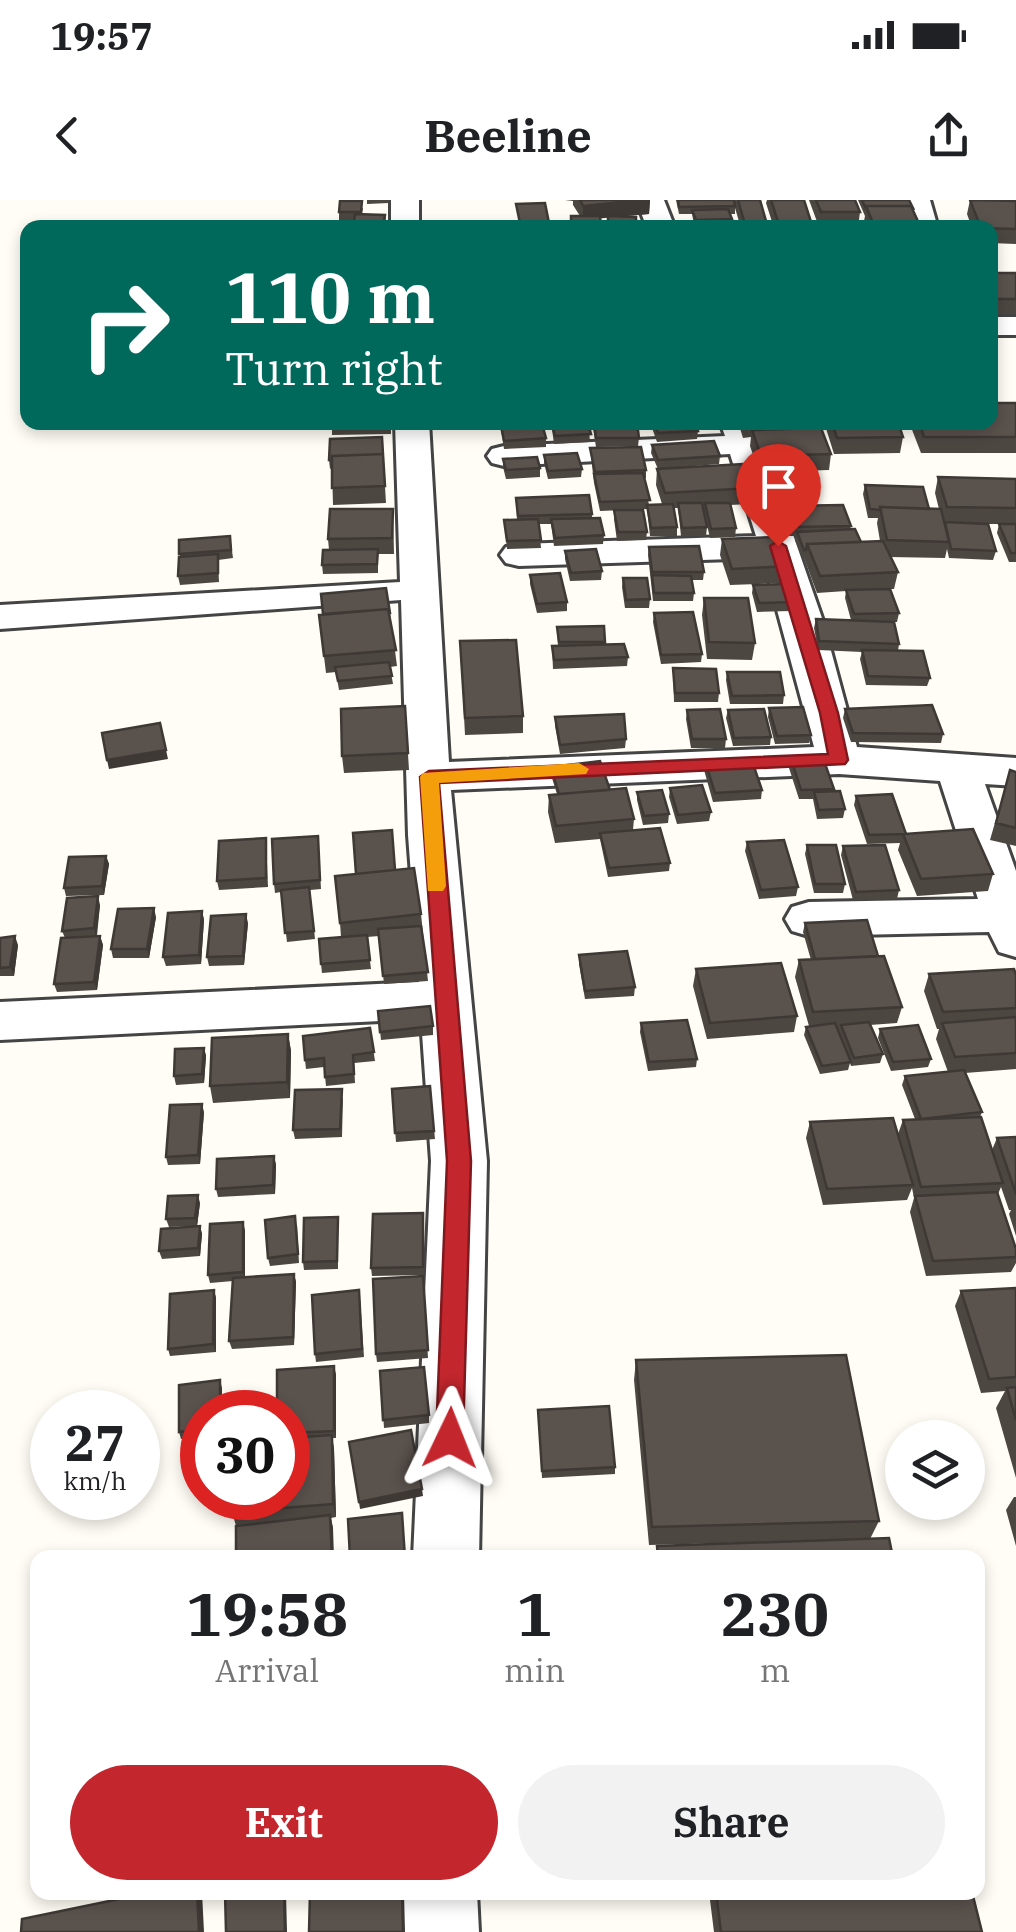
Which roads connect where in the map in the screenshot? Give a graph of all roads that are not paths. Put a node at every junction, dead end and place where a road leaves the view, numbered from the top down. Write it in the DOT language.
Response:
graph roads {
  1 [pos="412,430"];
  2 [pos="740,434"];
  3 [pos="504,456"];
  4 [pos="778,546"];
  5 [pos="519,555"];
  6 [pos="417,589"];
  7 [pos="0,617"];
  8 [pos="838,760"];
  9 [pos="956,766"];
  10 [pos="1016,772"];
  11 [pos="429,777"];
  12 [pos="809,918"];
  13 [pos="1012,927"];
  14 [pos="445,999"];
  15 [pos="0,1020"];
  16 [pos="446,1550"];
  17 [pos="439,1900"];
  18 [pos="440,1932"];
  1 -- 6 [label="street"];
  2 -- 3 [label="street"];
  2 -- 4 [label="street"];
  4 -- 5 [label="street"];
  4 -- 8 [label="street"];
  6 -- 7 [label="street"];
  6 -- 11 [label="street"];
  8 -- 9 [label="street"];
  8 -- 11 [label="street"];
  9 -- 10 [label="street"];
  9 -- 13 [label="street"];
  11 -- 14 [label="street"];
  12 -- 13 [label="street"];
  14 -- 15 [label="street"];
  14 -- 16 [label="street"];
  17 -- 18 [label="street"];
}
